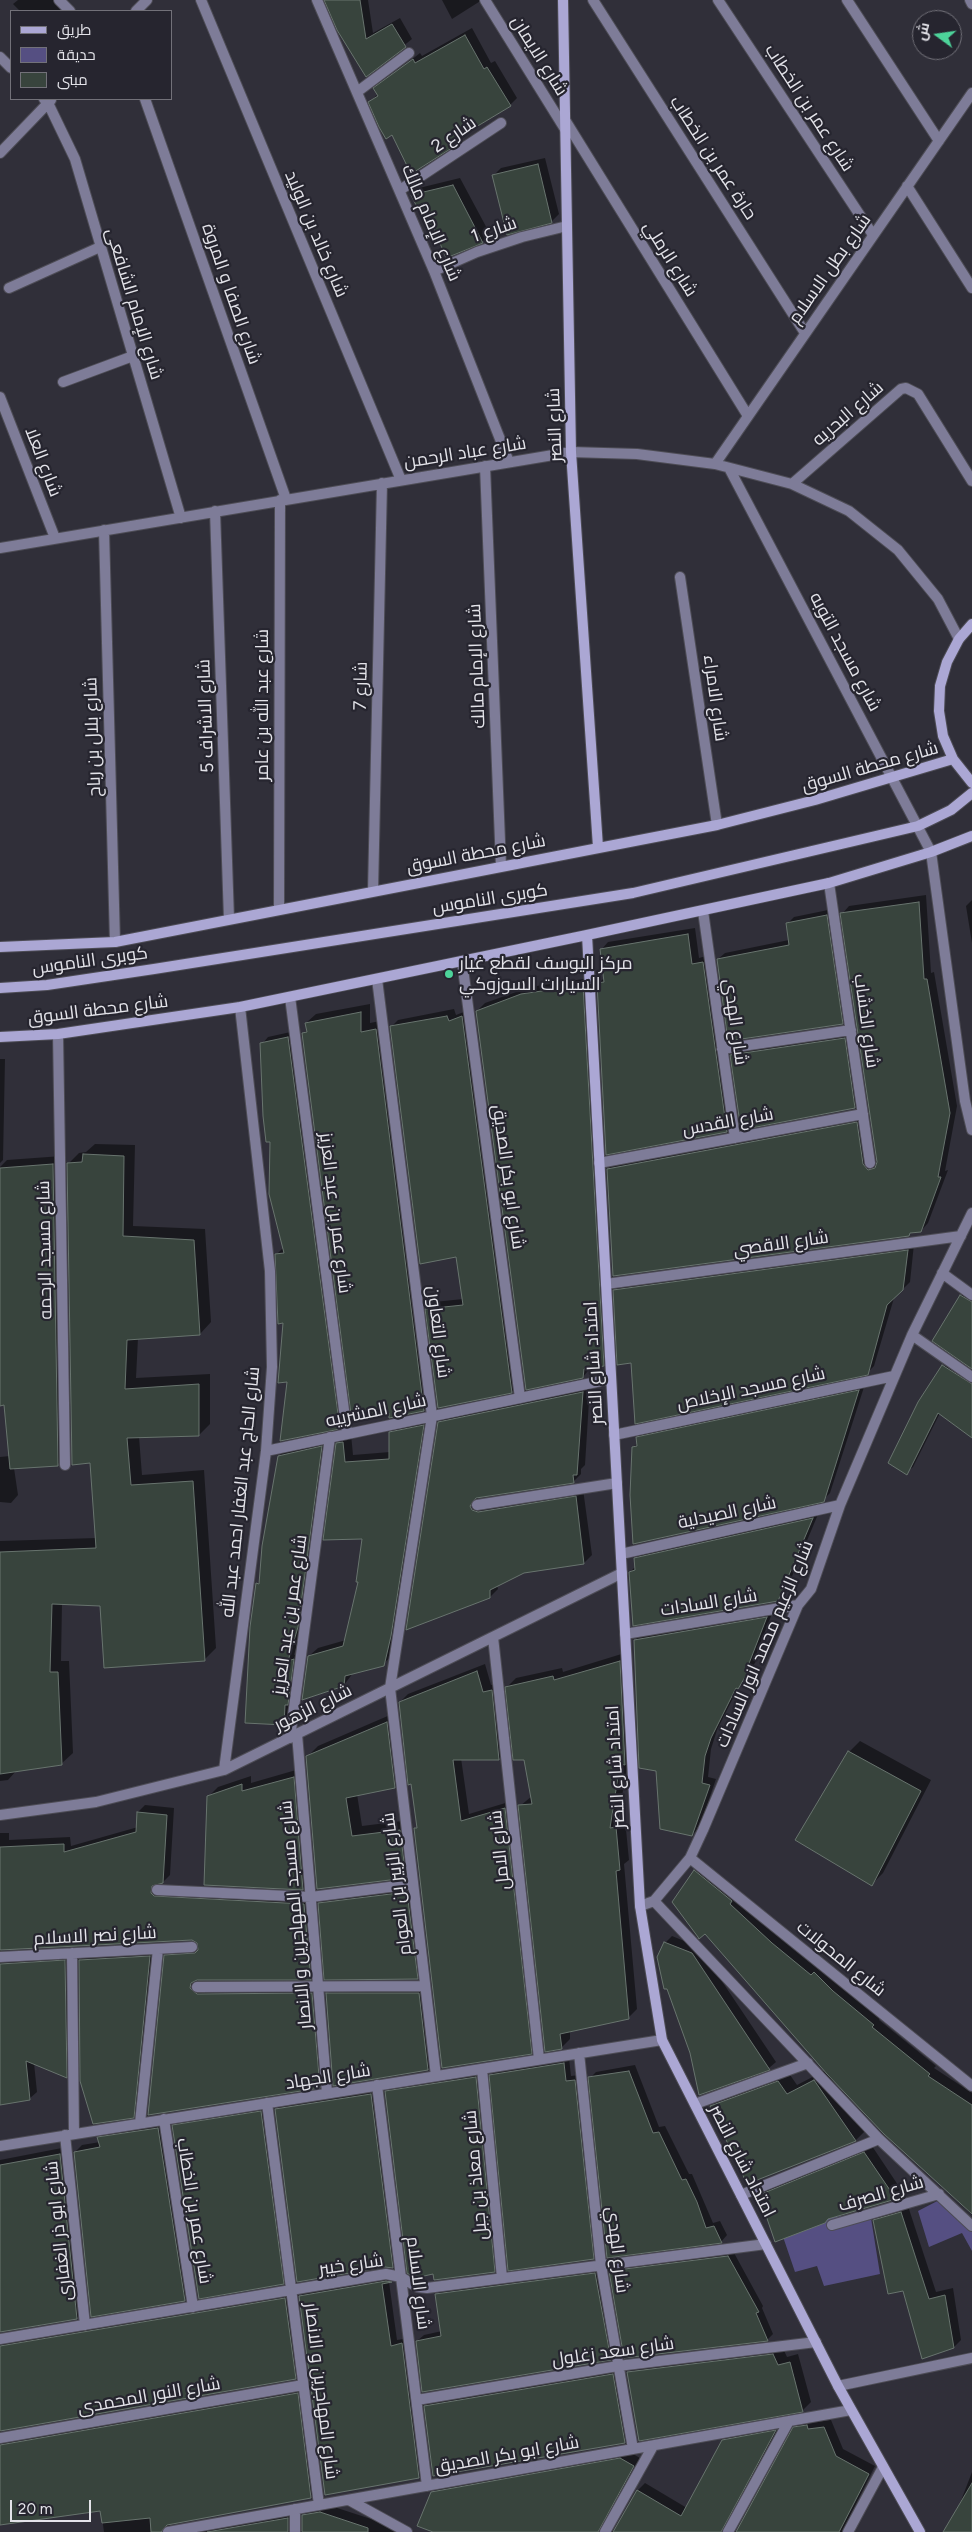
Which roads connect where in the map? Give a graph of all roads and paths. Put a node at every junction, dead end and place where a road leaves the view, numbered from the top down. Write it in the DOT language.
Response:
graph roads {
  1 [pos="59,0"];
  2 [pos="147,0"];
  3 [pos="201,0"];
  4 [pos="317,0"];
  5 [pos="485,0"];
  6 [pos="563,0"];
  7 [pos="593,0"];
  8 [pos="718,0"];
  9 [pos="847,0"];
  10 [pos="970,0"];
  11 [pos="972,4"];
  12 [pos="69,10"];
  13 [pos="137,10"];
  14 [pos="409,53"];
  15 [pos="0,57"];
  16 [pos="10,67"];
  17 [pos="357,92"];
  18 [pos="972,93"];
  19 [pos="48,100"];
  20 [pos="145,100"];
  21 [pos="501,123"];
  22 [pos="565,125"];
  23 [pos="939,141"];
  24 [pos="0,153"];
  25 [pos="907,186"];
  26 [pos="400,190"];
  27 [pos="567,226"];
  28 [pos="874,235"];
  29 [pos="100,247"];
  30 [pos="434,271"];
  31 [pos="9,288"];
  32 [pos="972,288"];
  33 [pos="805,333"];
  34 [pos="133,356"];
  35 [pos="63,382"];
  36 [pos="0,397"];
  37 [pos="748,416"];
  38 [pos="571,452"];
  39 [pos="509,462"];
  40 [pos="715,464"];
  41 [pos="485,466"];
  42 [pos="729,468"];
  43 [pos="401,480"];
  44 [pos="972,481"];
  45 [pos="382,483"];
  46 [pos="792,484"];
  47 [pos="283,500"];
  48 [pos="215,511"];
  49 [pos="181,518"];
  50 [pos="104,530"];
  51 [pos="55,538"];
  52 [pos="0,548"];
  53 [pos="680,577"];
  54 [pos="972,624"];
  55 [pos="959,639"];
  56 [pos="953,759"];
  57 [pos="892,778"];
  58 [pos="972,783"];
  59 [pos="972,793"];
  60 [pos="717,825"];
  61 [pos="918,826"];
  62 [pos="972,836"];
  63 [pos="598,847"];
  64 [pos="931,852"];
  65 [pos="501,866"];
  66 [pos="829,883"];
  67 [pos="373,891"];
  68 [pos="279,909"];
  69 [pos="703,911"];
  70 [pos="229,919"];
  71 [pos="587,936"];
  72 [pos="115,942"];
  73 [pos="0,947"];
  74 [pos="462,961"];
  75 [pos="377,979"];
  76 [pos="0,988"];
  77 [pos="290,997"];
  78 [pos="240,1007"];
  79 [pos="851,1030"];
  80 [pos="58,1034"];
  81 [pos="0,1038"];
  82 [pos="722,1049"];
  83 [pos="863,1114"];
  84 [pos="972,1130"];
  85 [pos="735,1138"];
  86 [pos="599,1163"];
  87 [pos="870,1163"];
  88 [pos="972,1213"];
  89 [pos="961,1236"];
  90 [pos="942,1273"];
  91 [pos="606,1284"];
  92 [pos="972,1295"];
  93 [pos="912,1335"];
  94 [pos="894,1376"];
  95 [pos="972,1377"];
  96 [pos="611,1379"];
  97 [pos="520,1398"];
  98 [pos="432,1416"];
  99 [pos="347,1433"];
  100 [pos="614,1435"];
  101 [pos="330,1437"];
  102 [pos="266,1451"];
  103 [pos="66,1465"];
  104 [pos="616,1483"];
  105 [pos="477,1505"];
  106 [pos="840,1505"];
  107 [pos="621,1554"];
  108 [pos="622,1573"];
  109 [pos="798,1605"];
  110 [pos="625,1634"];
  111 [pos="494,1637"];
  112 [pos="390,1688"];
  113 [pos="294,1736"];
  114 [pos="224,1770"];
  115 [pos="0,1815"];
  116 [pos="690,1858"];
  117 [pos="414,1884"];
  118 [pos="157,1890"];
  119 [pos="311,1897"];
  120 [pos="654,1901"];
  121 [pos="640,1906"];
  122 [pos="192,1947"];
  123 [pos="158,1949"];
  124 [pos="72,1953"];
  125 [pos="0,1957"];
  126 [pos="318,1986"];
  127 [pos="425,1986"];
  128 [pos="197,1987"];
  129 [pos="662,2040"];
  130 [pos="579,2053"];
  131 [pos="539,2060"];
  132 [pos="808,2063"];
  133 [pos="482,2069"];
  134 [pos="436,2076"];
  135 [pos="377,2085"];
  136 [pos="972,2086"];
  137 [pos="327,2093"];
  138 [pos="267,2103"];
  139 [pos="695,2104"];
  140 [pos="164,2119"];
  141 [pos="140,2123"];
  142 [pos="69,2134"];
  143 [pos="879,2139"];
  144 [pos="0,2146"];
  145 [pos="939,2194"];
  146 [pos="741,2195"];
  147 [pos="832,2225"];
  148 [pos="972,2226"];
  149 [pos="766,2244"];
  150 [pos="601,2266"];
  151 [pos="401,2277"];
  152 [pos="502,2278"];
  153 [pos="291,2291"];
  154 [pos="193,2307"];
  155 [pos="85,2324"];
  156 [pos="0,2339"];
  157 [pos="816,2342"];
  158 [pos="972,2358"];
  159 [pos="618,2366"];
  160 [pos="303,2385"];
  161 [pos="838,2386"];
  162 [pos="416,2400"];
  163 [pos="851,2410"];
  164 [pos="789,2421"];
  165 [pos="0,2438"];
  166 [pos="653,2446"];
  167 [pos="633,2449"];
  168 [pos="883,2467"];
  169 [pos="427,2486"];
  170 [pos="349,2500"];
  171 [pos="319,2505"];
  172 [pos="295,2510"];
  173 [pos="168,2532"];
  174 [pos="295,2532"];
  175 [pos="407,2532"];
  176 [pos="605,2532"];
  177 [pos="728,2532"];
  178 [pos="848,2532"];
  179 [pos="920,2532"];
  1 -- 12 [label="street"];
  2 -- 13 [label="street"];
  3 -- 43 [label="street, شارع خالد بن الوليد"];
  4 -- 17 [label="street, شارع الإمام مالك"];
  5 -- 22 [label="street, شارع الايمان"];
  6 -- 22 [label="street, شارع النصر"];
  7 -- 33 [label="street, حارة عمر بن الخطاب"];
  8 -- 28 [label="street, شارع عمر بن الخطاب"];
  9 -- 23 [label="street"];
  10 -- 11 [label="street"];
  14 -- 17 [label="street"];
  15 -- 16 [label="street"];
  17 -- 26 [label="street, شارع الإمام مالك"];
  18 -- 23 [label="street, شارع بطل الاسلام"];
  19 -- 24 [label="street"];
  19 -- 29 [label="street, شارع الإمام الشافعى"];
  20 -- 47 [label="street, شارع الصفا و المروة"];
  21 -- 26 [label="street, شارع 2"];
  22 -- 27 [label="street, شارع النصر"];
  22 -- 37 [label="street, شارع الرملي"];
  23 -- 25 [label="street, شارع بطل الاسلام"];
  25 -- 28 [label="street, شارع بطل الاسلام"];
  25 -- 32 [label="street"];
  26 -- 30 [label="street, شارع الإمام مالك"];
  27 -- 30 [label="street, شارع 1"];
  27 -- 38 [label="street, شارع النصر"];
  28 -- 33 [label="street, شارع بطل الاسلام"];
  29 -- 31 [label="street"];
  29 -- 34 [label="street, شارع الإمام الشافعى"];
  30 -- 39 [label="street, شارع الإمام مالك"];
  33 -- 37 [label="street, شارع بطل الاسلام"];
  34 -- 35 [label="street"];
  34 -- 49 [label="street, شارع الإمام الشافعى"];
  36 -- 51 [label="street, شارع العلا"];
  37 -- 40 [label="street, شارع بطل الاسلام"];
  38 -- 39 [label="street, شارع عباد الرحمن"];
  38 -- 40 [label="street, شارع عباد الرحمن"];
  38 -- 63 [label="street, شارع النصر"];
  39 -- 41 [label="street, شارع عباد الرحمن"];
  40 -- 42 [label="street, شارع عباد الرحمن"];
  41 -- 43 [label="street, شارع عباد الرحمن"];
  41 -- 65 [label="street, شارع الإمام مالك"];
  42 -- 46 [label="street, شارع عباد الرحمن"];
  42 -- 57 [label="street, شارع مسجد التوبه"];
  43 -- 45 [label="street, شارع عباد الرحمن"];
  44 -- 46 [label="street, شارع البحريه"];
  45 -- 47 [label="street, شارع عباد الرحمن"];
  45 -- 67 [label="street, شارع 7"];
  46 -- 55 [label="street, شارع عباد الرحمن"];
  47 -- 48 [label="street, شارع عباد الرحمن"];
  47 -- 68 [label="street, شارع عبد الله بن عامر"];
  48 -- 49 [label="street, شارع عباد الرحمن"];
  48 -- 70 [label="street, شارع الاشراف 5"];
  49 -- 50 [label="street, شارع عباد الرحمن"];
  50 -- 51 [label="street, شارع عباد الرحمن"];
  50 -- 72 [label="street, شارع بلال بن رباح"];
  51 -- 52 [label="street, شارع عباد الرحمن"];
  53 -- 60 [label="street, شارع الامراء"];
  54 -- 55 [label="street, شارع محطة السوق"];
  55 -- 56 [label="street, شارع محطة السوق"];
  56 -- 57 [label="street, شارع محطة السوق"];
  56 -- 58 [label="street, شارع محطة السوق"];
  57 -- 60 [label="street, شارع محطة السوق"];
  57 -- 61 [label="street, شارع مسجد التوبه"];
  59 -- 61 [label="street, كوبرى الناموس"];
  60 -- 63 [label="street, شارع محطة السوق"];
  61 -- 64 [label="street, شارع مسجد التوبه"];
  61 -- 76 [label="street, كوبرى الناموس"];
  62 -- 64 [label="street, شارع محطة السوق"];
  63 -- 65 [label="street, شارع محطة السوق"];
  64 -- 66 [label="street, شارع محطة السوق"];
  64 -- 84 [label="street, شارع مسجد التوبه"];
  65 -- 67 [label="street, شارع محطة السوق"];
  66 -- 69 [label="street, شارع محطة السوق"];
  66 -- 79 [label="street, شارع الخشاب"];
  67 -- 68 [label="street, شارع محطة السوق"];
  68 -- 70 [label="street, شارع محطة السوق"];
  69 -- 71 [label="street, شارع محطة السوق"];
  69 -- 82 [label="street, شارع الهدي"];
  70 -- 72 [label="street, شارع محطة السوق"];
  71 -- 74 [label="street, شارع محطة السوق"];
  71 -- 86 [label="street, امتداد شارع النصر"];
  72 -- 73 [label="street, شارع محطة السوق"];
  74 -- 75 [label="street, شارع محطة السوق"];
  74 -- 97 [label="street, شارع ابو بكر الصديق"];
  75 -- 77 [label="street, شارع محطة السوق"];
  75 -- 98 [label="street, شارع التعاون"];
  77 -- 78 [label="street, شارع محطة السوق"];
  77 -- 99 [label="street, شارع عمر بن عبد العزيز"];
  78 -- 80 [label="street, شارع محطة السوق"];
  78 -- 102 [label="street, شارع الحاج عبد الغفار احمد عبد الله"];
  79 -- 82 [label="street"];
  79 -- 83 [label="street, شارع الخشاب"];
  80 -- 81 [label="street, شارع محطة السوق"];
  80 -- 103 [label="street, شارع مسجد الرحمه"];
  82 -- 85 [label="street, شارع الهدي"];
  83 -- 85 [label="street, شارع القدس"];
  83 -- 87 [label="street, شارع الخشاب"];
  85 -- 86 [label="street, شارع القدس"];
  86 -- 91 [label="street, امتداد شارع النصر"];
  88 -- 89 [label="street, شارع الزعيم محمد انور السادات"];
  89 -- 90 [label="street, شارع الزعيم محمد انور السادات"];
  89 -- 91 [label="street, شارع الاقصي"];
  90 -- 92 [label="street"];
  90 -- 93 [label="street, شارع الزعيم محمد انور السادات"];
  91 -- 96 [label="street, امتداد شارع النصر"];
  93 -- 94 [label="street, شارع الزعيم محمد انور السادات"];
  93 -- 95 [label="street"];
  94 -- 100 [label="street, شارع مسجد الإخلاص"];
  94 -- 106 [label="street, شارع الزعيم محمد انور السادات"];
  96 -- 97 [label="street, شارع المشربيه"];
  96 -- 100 [label="street, امتداد شارع النصر"];
  97 -- 98 [label="street, شارع المشربيه"];
  98 -- 99 [label="street, شارع المشربيه"];
  98 -- 112 [label="street, شارع التعاون"];
  99 -- 101 [label="street, شارع المشربيه"];
  100 -- 104 [label="street, امتداد شارع النصر"];
  101 -- 102 [label="street, شارع المشربيه"];
  101 -- 113 [label="street, شارع عمر بن عبد العزيز"];
  102 -- 114 [label="street, شارع الحاج عبد الغفار احمد عبد الله"];
  104 -- 105 [label="street"];
  104 -- 107 [label="street, امتداد شارع النصر"];
  106 -- 107 [label="street, شارع الصيدلية"];
  106 -- 109 [label="street, شارع الزعيم محمد انور السادات"];
  107 -- 108 [label="street, امتداد شارع النصر"];
  108 -- 110 [label="street, امتداد شارع النصر"];
  108 -- 111 [label="street, شارع الزهور"];
  109 -- 110 [label="street, شارع السادات"];
  109 -- 116 [label="street, شارع الزعيم محمد انور السادات"];
  110 -- 121 [label="street, امتداد شارع النصر"];
  111 -- 112 [label="street, شارع الزهور"];
  111 -- 131 [label="street, شارع الامل"];
  112 -- 113 [label="street, شارع الزهور"];
  112 -- 117 [label="street, شارع الزبير بن العوام"];
  113 -- 114 [label="street, شارع الزهور"];
  113 -- 119 [label="street, شارع مسجد المهاجرين و الانصار"];
  114 -- 115 [label="street, شارع الزهور"];
  116 -- 120 [label="street, شارع الزعيم محمد انور السادات"];
  116 -- 136 [label="street, شارع المحولات"];
  117 -- 119 [label="street"];
  117 -- 127 [label="street, شارع الزبير بن العوام"];
  118 -- 119 [label="street"];
  119 -- 126 [label="street, شارع مسجد المهاجرين و الانصار"];
  120 -- 121 [label="street"];
  120 -- 132 [label="street"];
  121 -- 129 [label="street, امتداد شارع النصر"];
  122 -- 123 [label="street, شارع نصر الاسلام"];
  123 -- 124 [label="street, شارع نصر الاسلام"];
  123 -- 141 [label="street"];
  124 -- 125 [label="street, شارع نصر الاسلام"];
  124 -- 142 [label="street, شارع ابو ذر الغفارى"];
  126 -- 127 [label="street"];
  126 -- 128 [label="street"];
  126 -- 137 [label="street, شارع مسجد المهاجرين و الانصار"];
  127 -- 134 [label="street, شارع الزبير بن العوام"];
  129 -- 130 [label="street, شارع الجهاد"];
  129 -- 139 [label="street, امتداد شارع النصر"];
  130 -- 131 [label="street, شارع الجهاد"];
  130 -- 150 [label="street, شارع الهدي"];
  131 -- 133 [label="street, شارع الجهاد"];
  132 -- 139 [label="street"];
  132 -- 143 [label="street"];
  133 -- 134 [label="street, شارع الجهاد"];
  133 -- 152 [label="street, شارع معاذ بن جبل"];
  134 -- 135 [label="street, شارع الجهاد"];
  135 -- 137 [label="street, شارع الجهاد"];
  135 -- 151 [label="street, شارع الاسلام"];
  137 -- 138 [label="street, شارع الجهاد"];
  138 -- 140 [label="street, شارع الجهاد"];
  138 -- 153 [label="street, شارع المهاجرين و الانصار"];
  139 -- 146 [label="street, امتداد شارع النصر"];
  140 -- 141 [label="street, شارع الجهاد"];
  140 -- 154 [label="street, شارع عمر بن الخطاب"];
  141 -- 142 [label="street, شارع الجهاد"];
  142 -- 144 [label="street, شارع الجهاد"];
  142 -- 155 [label="street, شارع ابو ذر الغفارى"];
  143 -- 145 [label="street"];
  143 -- 146 [label="street"];
  145 -- 147 [label="street, شارع الصرف"];
  145 -- 148 [label="street"];
  146 -- 149 [label="street, امتداد شارع النصر"];
  149 -- 150 [label="street, شارع خيبر"];
  149 -- 157 [label="street, امتداد شارع النصر"];
  150 -- 152 [label="street, شارع خيبر"];
  150 -- 159 [label="street, شارع الهدي"];
  151 -- 152 [label="street, شارع خيبر"];
  151 -- 153 [label="street, شارع خيبر"];
  151 -- 162 [label="street, شارع الاسلام"];
  153 -- 154 [label="street, شارع خيبر"];
  153 -- 160 [label="street, شارع المهاجرين و الانصار"];
  154 -- 155 [label="street, شارع خيبر"];
  155 -- 156 [label="street, شارع خيبر"];
  157 -- 159 [label="street, شارع سعد زغلول"];
  157 -- 161 [label="street, امتداد شارع النصر"];
  158 -- 161 [label="street"];
  159 -- 162 [label="street, شارع سعد زغلول"];
  159 -- 167 [label="street, شارع الهدي"];
  160 -- 165 [label="street, شارع النور المحمدى"];
  160 -- 171 [label="street, شارع المهاجرين و الانصار"];
  161 -- 163 [label="street, امتداد شارع النصر"];
  162 -- 169 [label="street, شارع الاسلام"];
  163 -- 164 [label="street, شارع ابو بكر الصديق"];
  163 -- 168 [label="street, امتداد شارع النصر"];
  164 -- 166 [label="street, شارع ابو بكر الصديق"];
  164 -- 177 [label="street"];
  166 -- 167 [label="street, شارع ابو بكر الصديق"];
  166 -- 176 [label="street"];
  167 -- 169 [label="street, شارع ابو بكر الصديق"];
  168 -- 178 [label="street"];
  168 -- 179 [label="street, امتداد شارع النصر"];
  169 -- 170 [label="street, شارع ابو بكر الصديق"];
  170 -- 171 [label="street, شارع ابو بكر الصديق"];
  170 -- 175 [label="street"];
  171 -- 172 [label="street, شارع ابو بكر الصديق"];
  172 -- 173 [label="street, شارع ابو بكر الصديق"];
  172 -- 174 [label="street"];
}
